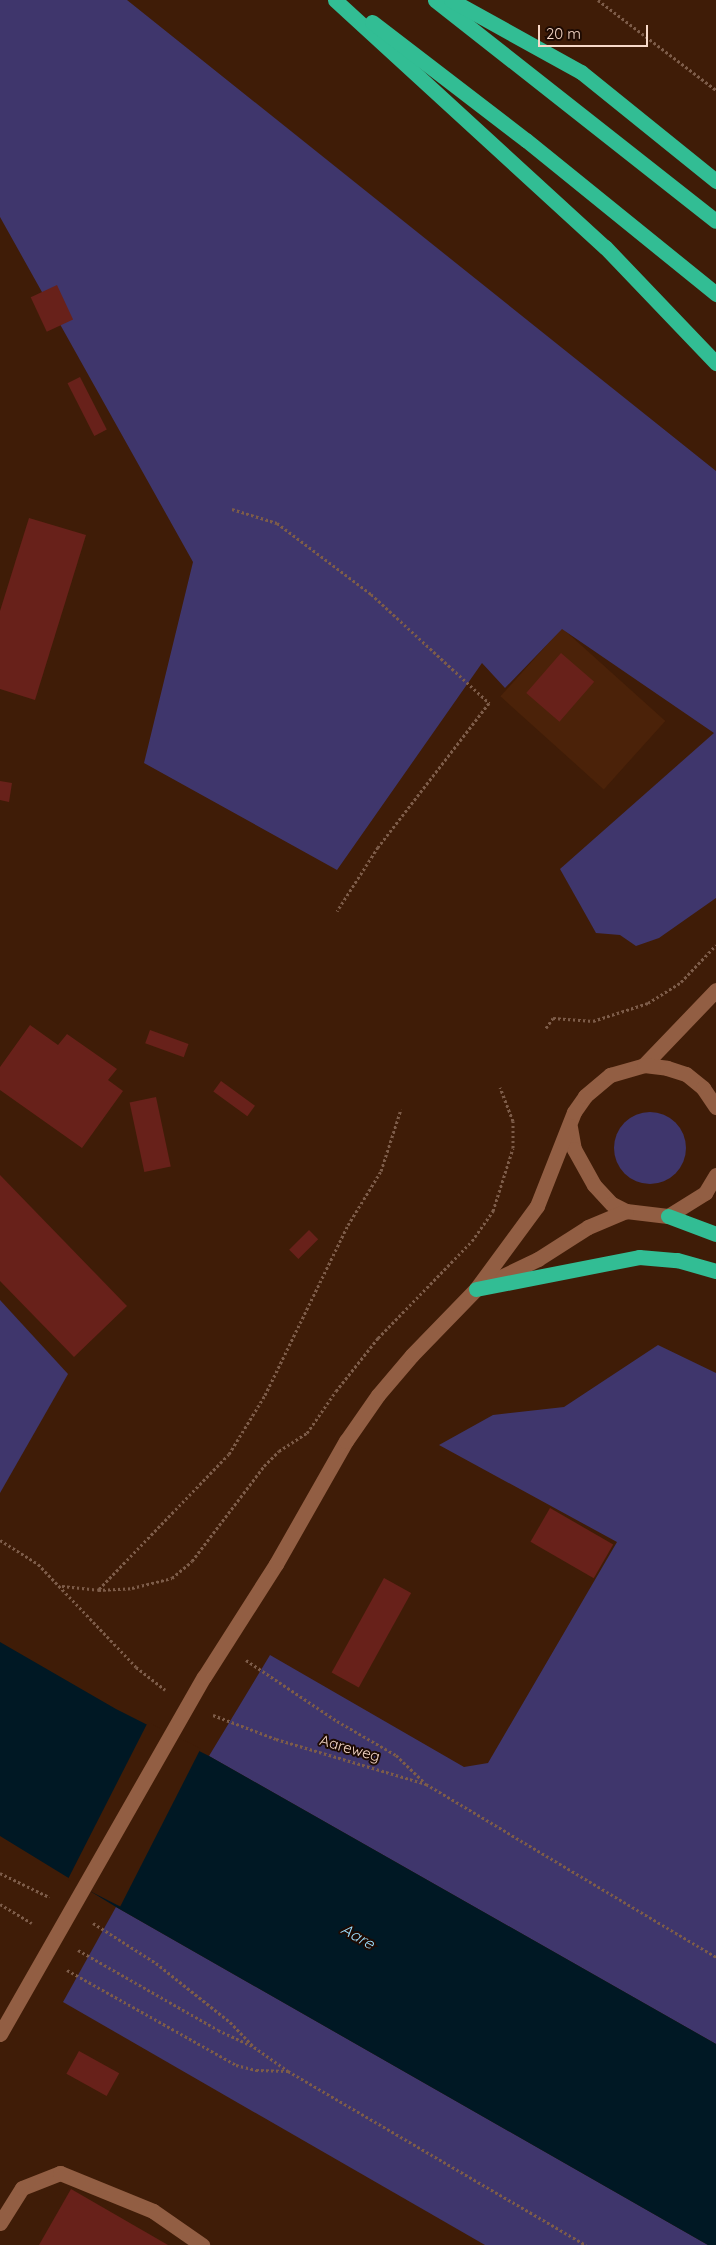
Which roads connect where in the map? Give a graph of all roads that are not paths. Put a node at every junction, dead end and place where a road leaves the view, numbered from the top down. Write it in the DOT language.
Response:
graph roads {
  1 [pos="335,0"];
  2 [pos="342,0"];
  3 [pos="435,0"];
  4 [pos="451,0"];
  5 [pos="716,181"];
  6 [pos="716,221"];
  7 [pos="716,294"];
  8 [pos="716,362"];
  9 [pos="716,990"];
  10 [pos="644,1065"];
  11 [pos="716,1107"];
  12 [pos="569,1126"];
  13 [pos="716,1175"];
  14 [pos="626,1211"];
  15 [pos="668,1216"];
  16 [pos="716,1234"];
  17 [pos="716,1271"];
  18 [pos="476,1289"];
  19 [pos="0,2034"];
  20 [pos="0,2223"];
  21 [pos="202,2245"];
  1 -- 8 [label="highway"];
  2 -- 7 [label="highway"];
  3 -- 6 [label="highway"];
  4 -- 5 [label="highway"];
  9 -- 10 [label="main road"];
  10 -- 11 [label="main road"];
  10 -- 12 [label="main road"];
  12 -- 14 [label="main road"];
  12 -- 18 [label="main road"];
  13 -- 15 [label="main road"];
  14 -- 15 [label="main road"];
  14 -- 18 [label="main road"];
  15 -- 16 [label="highway"];
  17 -- 18 [label="highway"];
  18 -- 19 [label="main road"];
  20 -- 21 [label="main road"];
}
